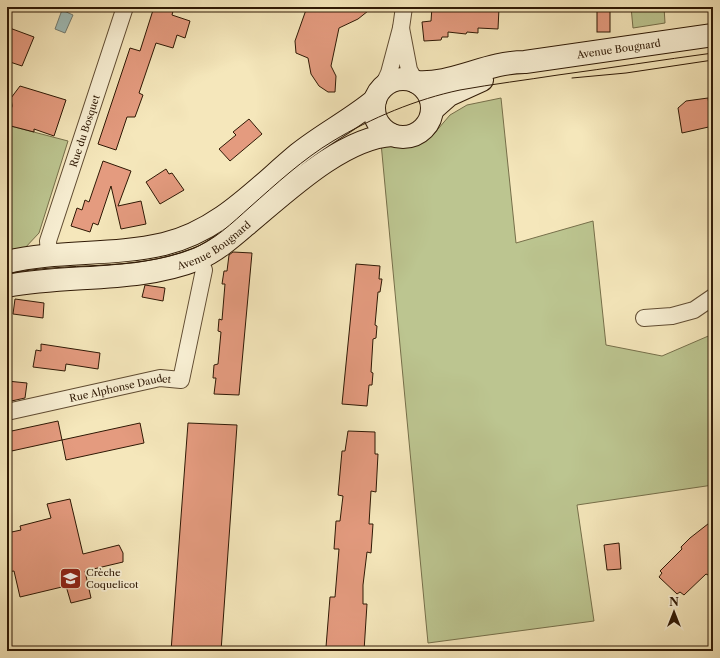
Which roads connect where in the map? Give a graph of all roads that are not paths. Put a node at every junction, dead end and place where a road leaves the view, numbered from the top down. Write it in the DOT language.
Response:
graph roads {
  1 [pos="125,7"];
  2 [pos="404,7"];
  3 [pos="401,28"];
  4 [pos="713,35"];
  5 [pos="525,62"];
  6 [pos="416,82"];
  7 [pos="378,94"];
  8 [pos="432,110"];
  9 [pos="392,135"];
  10 [pos="49,256"];
  11 [pos="199,258"];
  12 [pos="7,262"];
  13 [pos="7,286"];
  14 [pos="713,296"];
  15 [pos="644,318"];
  16 [pos="7,412"];
  1 -- 10 [label="street, Rue du Bosquet"];
  2 -- 3 [label="street"];
  3 -- 6 [label="street"];
  3 -- 7 [label="street"];
  4 -- 5 [label="main road, Avenue Bougnard"];
  5 -- 6 [label="main road, Avenue Bougnard"];
  5 -- 8 [label="main road, Avenue Bougnard"];
  6 -- 7 [label="main road, Avenue Bougnard"];
  6 -- 8 [label="main road"];
  7 -- 9 [label="main road"];
  7 -- 10 [label="main road, Avenue Bougnard"];
  8 -- 9 [label="main road, Avenue Bougnard"];
  9 -- 11 [label="main road, Avenue Bougnard"];
  10 -- 12 [label="main road, Avenue Bougnard"];
  11 -- 13 [label="main road, Avenue Bougnard"];
  11 -- 16 [label="street, Rue Alphonse Daudet"];
  14 -- 15 [label="street"];
}
